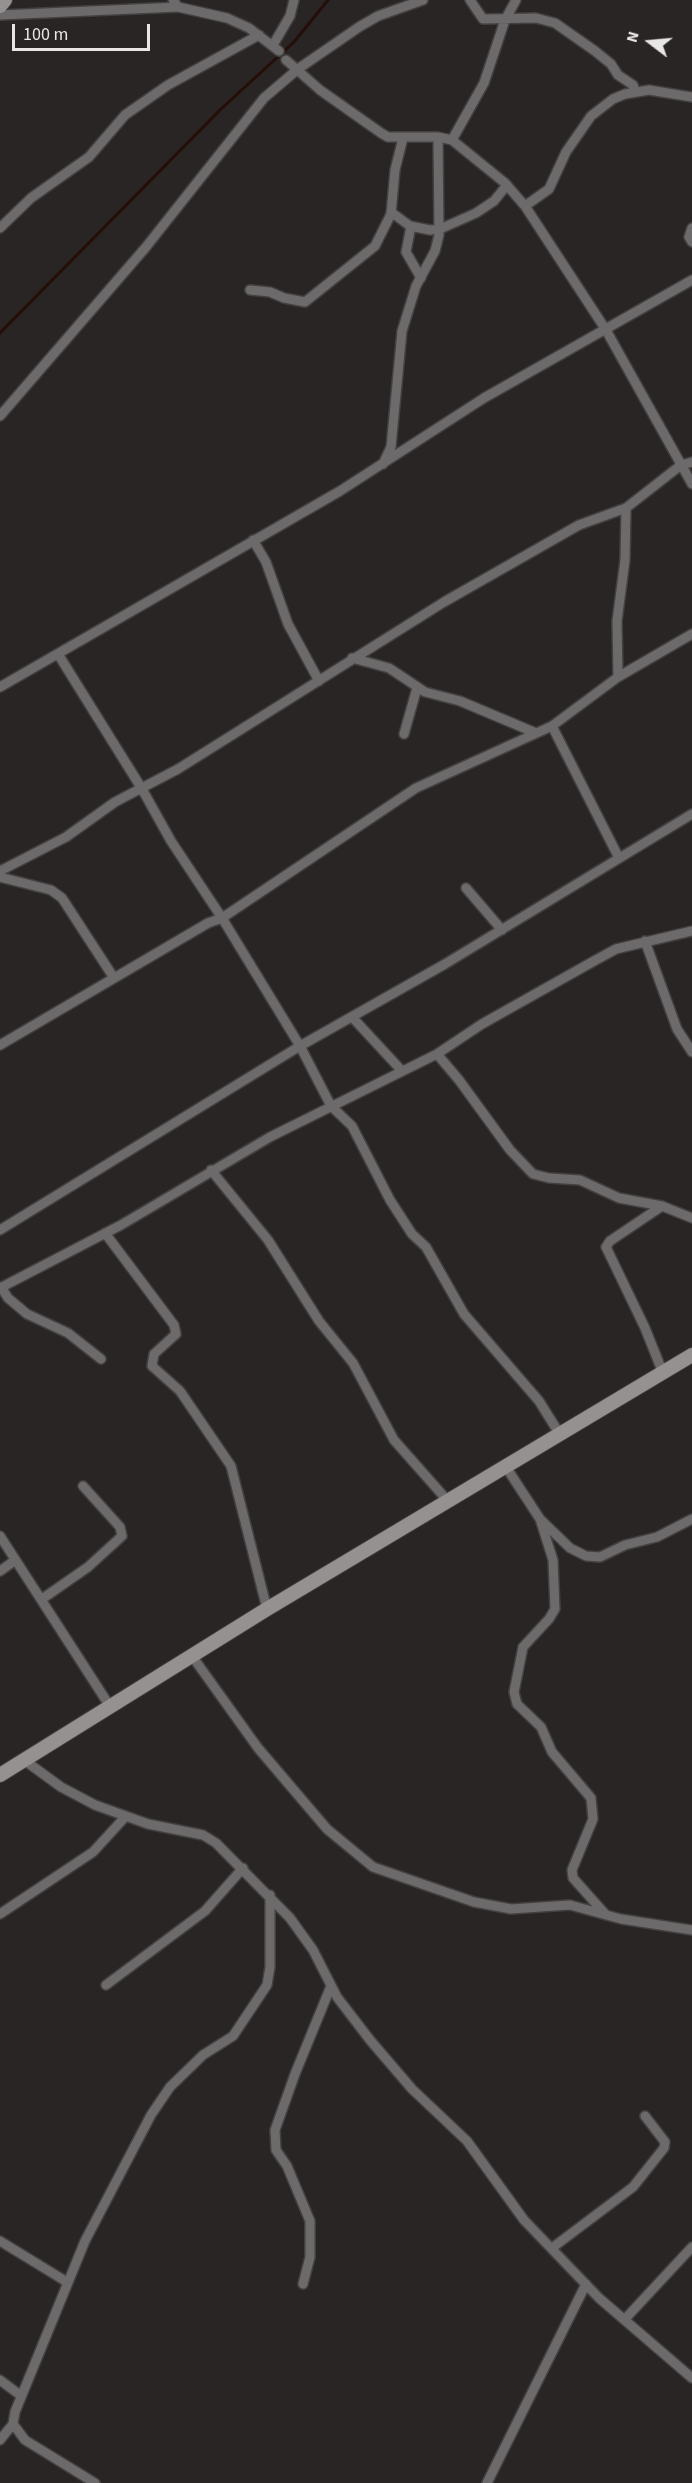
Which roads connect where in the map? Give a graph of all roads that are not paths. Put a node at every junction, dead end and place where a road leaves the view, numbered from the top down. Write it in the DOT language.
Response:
graph roads {
  1 [pos="5,0"];
  2 [pos="294,0"];
  3 [pos="423,0"];
  4 [pos="470,0"];
  5 [pos="516,0"];
  6 [pos="176,4"];
  7 [pos="0,6"];
  8 [pos="0,15"];
  9 [pos="505,20"];
  10 [pos="259,35"];
  11 [pos="286,60"];
  12 [pos="298,69"];
  13 [pos="635,92"];
  14 [pos="692,97"];
  15 [pos="438,137"];
  16 [pos="403,138"];
  17 [pos="452,140"];
  18 [pos="507,185"];
  19 [pos="525,206"];
  20 [pos="391,212"];
  21 [pos="411,226"];
  22 [pos="0,228"];
  23 [pos="692,228"];
  24 [pos="440,229"];
  25 [pos="692,242"];
  26 [pos="421,278"];
  27 [pos="692,280"];
  28 [pos="250,290"];
  29 [pos="606,330"];
  30 [pos="0,416"];
  31 [pos="692,462"];
  32 [pos="383,464"];
  33 [pos="681,465"];
  34 [pos="692,484"];
  35 [pos="626,508"];
  36 [pos="253,540"];
  37 [pos="692,633"];
  38 [pos="58,654"];
  39 [pos="352,658"];
  40 [pos="618,677"];
  41 [pos="319,681"];
  42 [pos="0,687"];
  43 [pos="417,688"];
  44 [pos="552,726"];
  45 [pos="536,733"];
  46 [pos="404,734"];
  47 [pos="142,789"];
  48 [pos="692,814"];
  49 [pos="619,858"];
  50 [pos="0,871"];
  51 [pos="0,877"];
  52 [pos="466,888"];
  53 [pos="222,918"];
  54 [pos="502,930"];
  55 [pos="692,931"];
  56 [pos="645,941"];
  57 [pos="114,978"];
  58 [pos="352,1017"];
  59 [pos="0,1045"];
  60 [pos="300,1046"];
  61 [pos="692,1052"];
  62 [pos="437,1054"];
  63 [pos="402,1071"];
  64 [pos="331,1106"];
  65 [pos="212,1170"];
  66 [pos="662,1206"];
  67 [pos="692,1218"];
  68 [pos="0,1230"];
  69 [pos="105,1233"];
  70 [pos="0,1287"];
  71 [pos="692,1355"];
  72 [pos="101,1359"];
  73 [pos="663,1373"];
  74 [pos="559,1433"];
  75 [pos="506,1467"];
  76 [pos="83,1486"];
  77 [pos="447,1500"];
  78 [pos="540,1519"];
  79 [pos="692,1519"];
  80 [pos="0,1536"];
  81 [pos="14,1561"];
  82 [pos="0,1571"];
  83 [pos="42,1599"];
  84 [pos="267,1609"];
  85 [pos="192,1656"];
  86 [pos="111,1708"];
  87 [pos="24,1760"];
  88 [pos="0,1775"];
  89 [pos="126,1816"];
  90 [pos="243,1868"];
  91 [pos="270,1895"];
  92 [pos="0,1914"];
  93 [pos="606,1915"];
  94 [pos="692,1929"];
  95 [pos="106,1985"];
  96 [pos="331,1986"];
  97 [pos="645,2116"];
  98 [pos="0,2241"];
  99 [pos="692,2247"];
  100 [pos="552,2248"];
  101 [pos="67,2282"];
  102 [pos="303,2284"];
  103 [pos="586,2284"];
  104 [pos="625,2319"];
  105 [pos="692,2378"];
  106 [pos="0,2380"];
  107 [pos="20,2395"];
  108 [pos="13,2424"];
  109 [pos="0,2440"];
  110 [pos="95,2483"];
  111 [pos="488,2483"];
  1 -- 7 [label="street"];
  2 -- 10 [label="street"];
  3 -- 12 [label="street"];
  4 -- 9 [label="street"];
  5 -- 9 [label="street"];
  6 -- 8 [label="street"];
  6 -- 10 [label="street"];
  9 -- 13 [label="street"];
  9 -- 17 [label="street"];
  10 -- 22 [label="street"];
  11 -- 12 [label="street"];
  12 -- 16 [label="street"];
  12 -- 30 [label="street"];
  13 -- 14 [label="street"];
  13 -- 19 [label="street"];
  15 -- 16 [label="street"];
  15 -- 17 [label="street"];
  15 -- 24 [label="street"];
  16 -- 20 [label="street"];
  17 -- 18 [label="street"];
  18 -- 19 [label="street"];
  18 -- 24 [label="street"];
  19 -- 29 [label="street"];
  20 -- 21 [label="street"];
  20 -- 28 [label="street"];
  21 -- 24 [label="street"];
  21 -- 26 [label="street"];
  23 -- 25 [label="street"];
  24 -- 26 [label="street"];
  26 -- 32 [label="street"];
  27 -- 29 [label="street"];
  29 -- 32 [label="street"];
  29 -- 33 [label="street"];
  31 -- 33 [label="street"];
  32 -- 36 [label="street"];
  33 -- 34 [label="street"];
  33 -- 35 [label="street"];
  35 -- 39 [label="street"];
  35 -- 40 [label="street"];
  36 -- 38 [label="street"];
  36 -- 41 [label="street"];
  37 -- 40 [label="street"];
  38 -- 42 [label="street"];
  38 -- 47 [label="street"];
  39 -- 41 [label="street"];
  39 -- 43 [label="street"];
  40 -- 44 [label="street"];
  41 -- 47 [label="street"];
  43 -- 45 [label="street"];
  43 -- 46 [label="street"];
  44 -- 45 [label="street"];
  44 -- 49 [label="street"];
  45 -- 53 [label="street"];
  47 -- 50 [label="street"];
  47 -- 53 [label="street"];
  48 -- 49 [label="street"];
  49 -- 54 [label="street"];
  51 -- 57 [label="street"];
  52 -- 54 [label="street"];
  53 -- 57 [label="street"];
  53 -- 60 [label="street"];
  54 -- 58 [label="street"];
  55 -- 56 [label="street"];
  56 -- 61 [label="street"];
  56 -- 62 [label="street"];
  57 -- 59 [label="street"];
  58 -- 60 [label="street"];
  58 -- 63 [label="street"];
  60 -- 64 [label="street"];
  60 -- 68 [label="street"];
  62 -- 63 [label="street"];
  62 -- 66 [label="street"];
  63 -- 64 [label="street"];
  64 -- 65 [label="street"];
  64 -- 74 [label="street"];
  65 -- 69 [label="street"];
  65 -- 77 [label="street"];
  66 -- 67 [label="street"];
  66 -- 73 [label="street"];
  69 -- 70 [label="street"];
  69 -- 84 [label="street"];
  70 -- 72 [label="street"];
  71 -- 73 [label="street"];
  73 -- 74 [label="street"];
  74 -- 75 [label="street"];
  75 -- 77 [label="street"];
  75 -- 78 [label="street"];
  76 -- 83 [label="street"];
  77 -- 84 [label="street"];
  78 -- 79 [label="street"];
  78 -- 93 [label="street"];
  80 -- 81 [label="street"];
  81 -- 82 [label="street"];
  81 -- 83 [label="street"];
  83 -- 86 [label="street"];
  84 -- 85 [label="street"];
  85 -- 86 [label="street"];
  85 -- 93 [label="street"];
  86 -- 87 [label="street"];
  87 -- 88 [label="street"];
  87 -- 89 [label="street"];
  89 -- 90 [label="street"];
  89 -- 92 [label="street"];
  90 -- 91 [label="street"];
  90 -- 95 [label="street"];
  91 -- 96 [label="street"];
  91 -- 101 [label="street"];
  93 -- 94 [label="street"];
  96 -- 100 [label="street"];
  96 -- 102 [label="street"];
  97 -- 100 [label="street"];
  98 -- 101 [label="street"];
  99 -- 104 [label="street"];
  100 -- 103 [label="street"];
  101 -- 107 [label="street"];
  103 -- 104 [label="street"];
  103 -- 111 [label="street"];
  104 -- 105 [label="street"];
  106 -- 107 [label="street"];
  107 -- 108 [label="street"];
  108 -- 109 [label="street"];
  108 -- 110 [label="street"];
}
